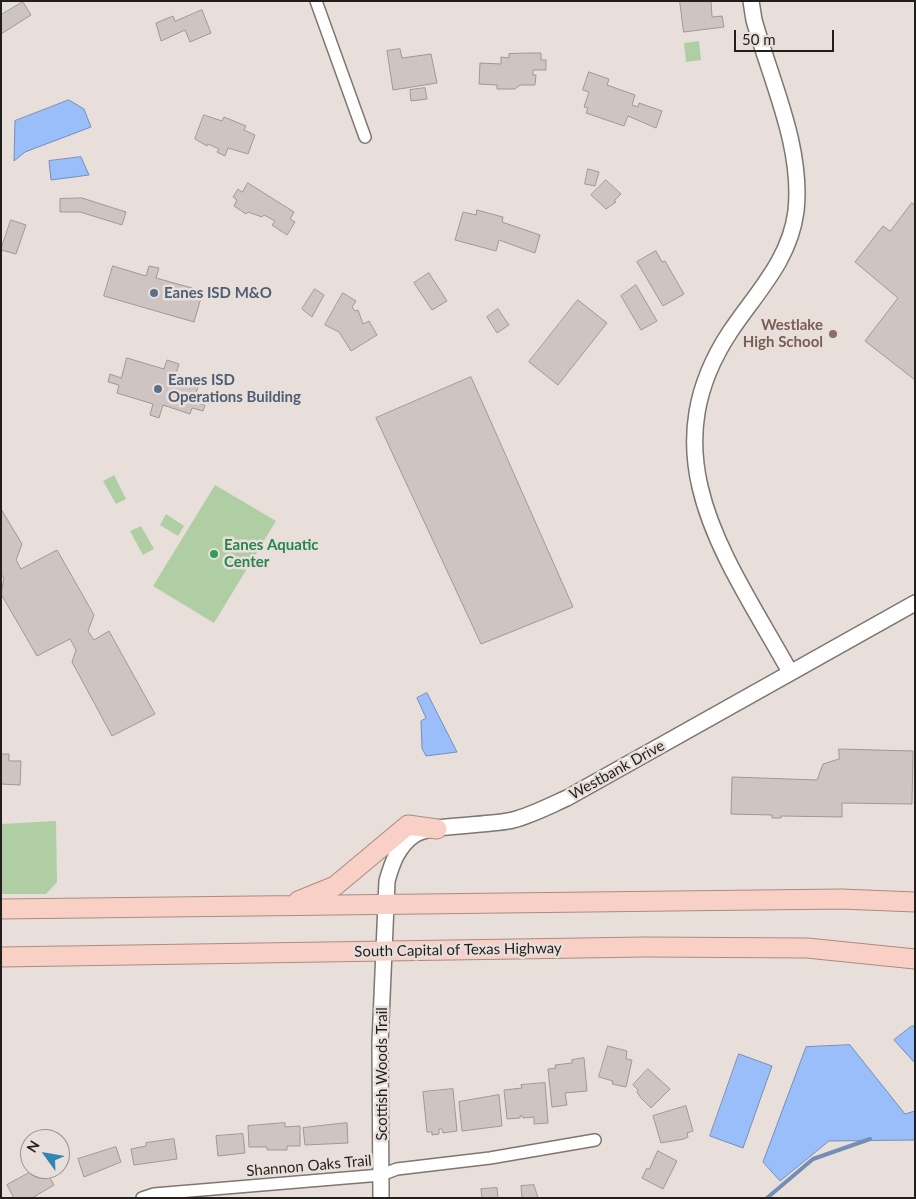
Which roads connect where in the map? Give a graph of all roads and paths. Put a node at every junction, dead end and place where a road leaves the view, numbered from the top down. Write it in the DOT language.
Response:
graph roads {
  1 [pos="316,1"];
  2 [pos="751,1"];
  3 [pos="365,137"];
  4 [pos="915,603"];
  5 [pos="790,672"];
  6 [pos="437,829"];
  7 [pos="915,902"];
  8 [pos="386,904"];
  9 [pos="287,906"];
  10 [pos="1,909"];
  11 [pos="384,951"];
  12 [pos="1,957"];
  13 [pos="915,959"];
  14 [pos="596,1140"];
  15 [pos="381,1175"];
  16 [pos="142,1198"];
  17 [pos="381,1198"];
  1 -- 3 [label="street"];
  2 -- 5 [label="street"];
  4 -- 5 [label="street, Westbank Drive"];
  5 -- 6 [label="street, Westbank Drive"];
  6 -- 8 [label="street, Westbank Drive"];
  6 -- 9 [label="highway"];
  7 -- 8 [label="highway"];
  8 -- 9 [label="highway"];
  8 -- 11 [label="street, Westbank Drive"];
  9 -- 10 [label="highway"];
  11 -- 12 [label="highway, South Capital of Texas Highway"];
  11 -- 13 [label="highway, South Capital of Texas Highway"];
  11 -- 15 [label="street, Scottish Woods Trail"];
  14 -- 15 [label="street, Shannon Oaks Trail"];
  15 -- 16 [label="street, Shannon Oaks Trail"];
  15 -- 17 [label="street, Scottish Woods Trail"];
}
